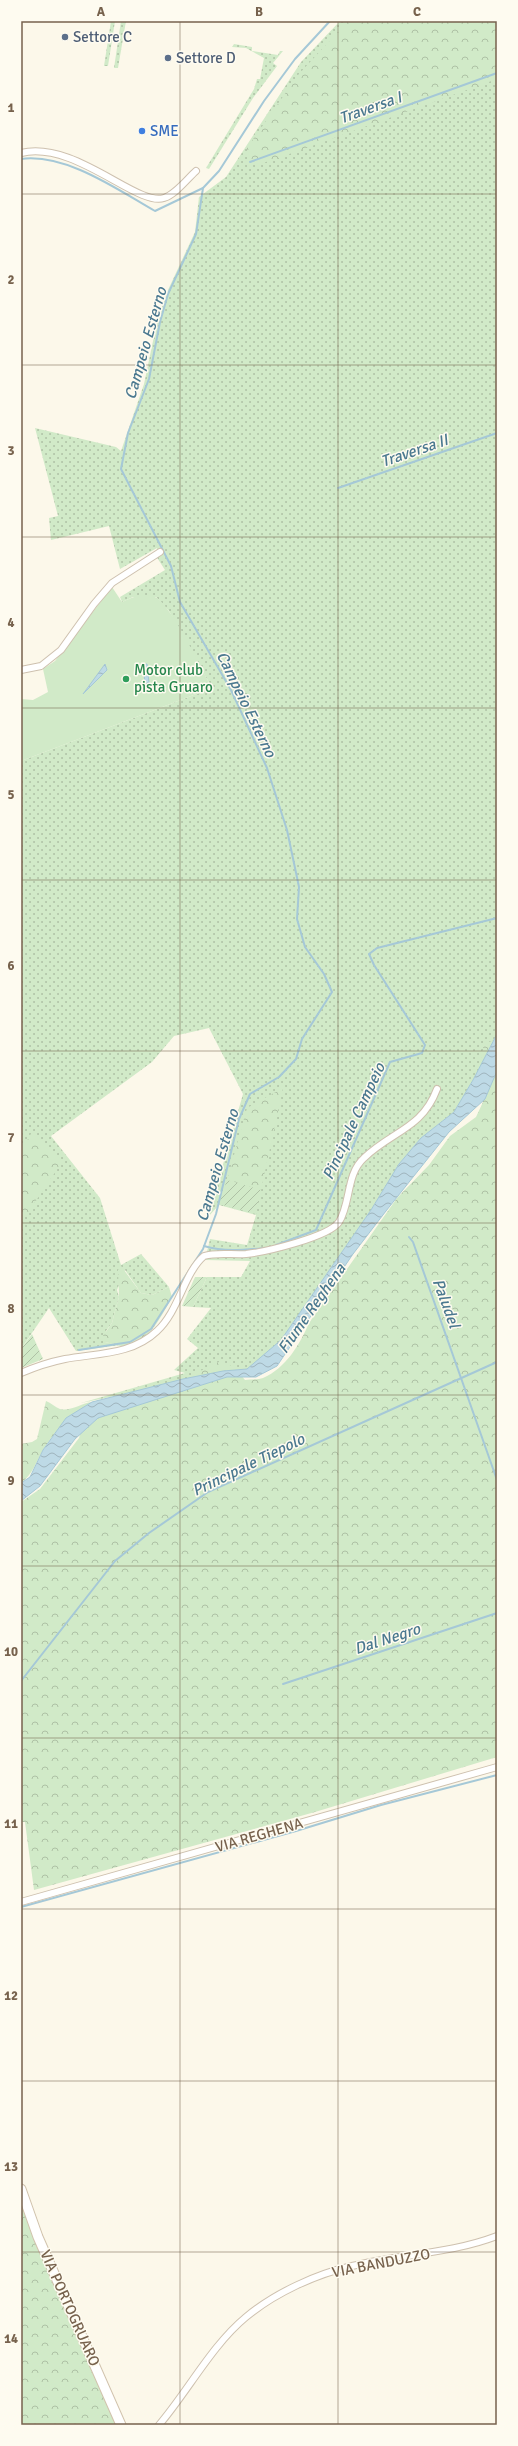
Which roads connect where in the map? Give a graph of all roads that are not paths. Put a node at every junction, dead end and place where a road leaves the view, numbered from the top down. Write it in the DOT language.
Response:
graph roads {
  1 [pos="21,153"];
  2 [pos="196,171"];
  3 [pos="160,552"];
  4 [pos="21,670"];
  5 [pos="437,1089"];
  6 [pos="21,1373"];
  7 [pos="497,1767"];
  8 [pos="21,1902"];
  9 [pos="21,2189"];
  10 [pos="497,2236"];
  11 [pos="121,2425"];
  12 [pos="159,2425"];
  1 -- 2 [label="street"];
  3 -- 4 [label="street"];
  5 -- 6 [label="street"];
  7 -- 8 [label="street, VIA REGHENA"];
  9 -- 11 [label="main road, VIA PORTOGRUARO"];
  10 -- 12 [label="street, VIA BANDUZZO"];
}
